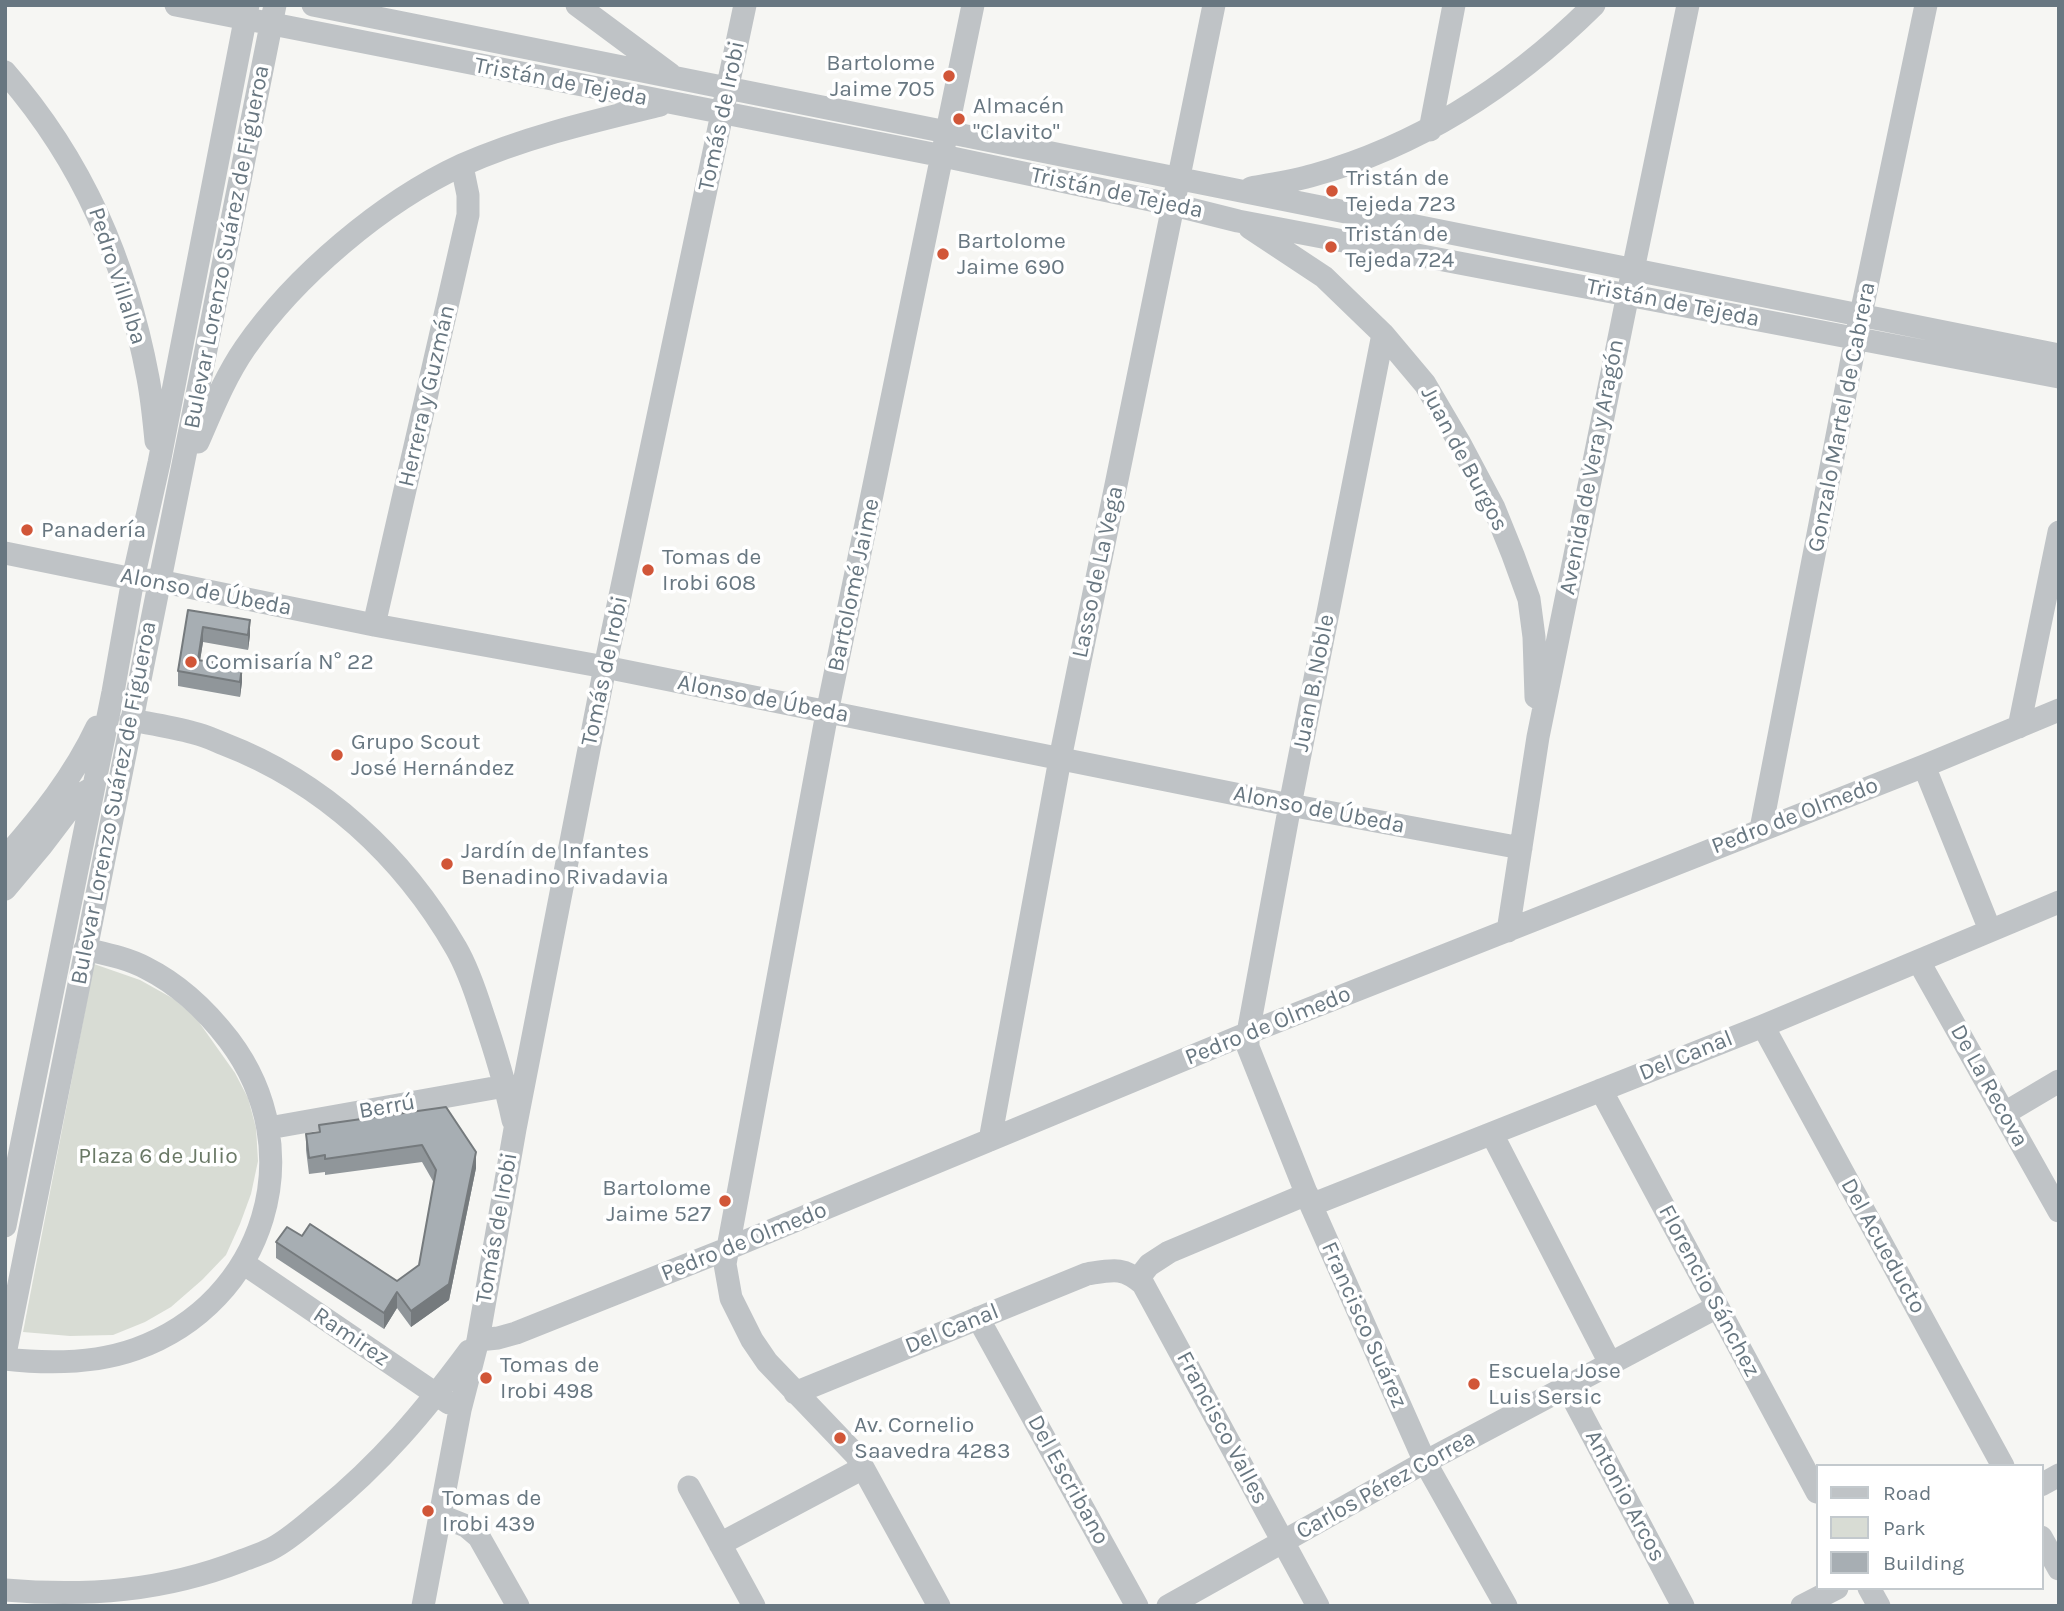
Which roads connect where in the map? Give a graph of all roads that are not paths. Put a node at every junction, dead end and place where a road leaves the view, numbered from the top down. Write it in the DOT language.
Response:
graph roads {
  1 [pos="176,5"];
  2 [pos="313,5"];
  3 [pos="577,5"];
  4 [pos="745,5"];
  5 [pos="973,5"];
  6 [pos="1214,5"];
  7 [pos="1454,5"];
  8 [pos="1594,5"];
  9 [pos="1688,5"];
  10 [pos="1926,5"];
  11 [pos="246,13"];
  12 [pos="273,15"];
  13 [pos="6,73"];
  14 [pos="678,80"];
  15 [pos="728,89"];
  16 [pos="667,103"];
  17 [pos="723,113"];
  18 [pos="1430,130"];
  19 [pos="947,132"];
  20 [pos="943,156"];
  21 [pos="461,166"];
  22 [pos="1178,179"];
  23 [pos="1239,191"];
  24 [pos="1174,205"];
  25 [pos="1238,221"];
  26 [pos="1633,271"];
  27 [pos="1628,294"];
  28 [pos="1862,316"];
  29 [pos="1382,334"];
  30 [pos="1856,338"];
  31 [pos="2059,355"];
  32 [pos="2059,377"];
  33 [pos="159,463"];
  34 [pos="179,487"];
  35 [pos="2059,532"];
  36 [pos="5,553"];
  37 [pos="133,579"];
  38 [pos="159,581"];
  39 [pos="374,625"];
  40 [pos="605,667"];
  41 [pos="113,692"];
  42 [pos="2059,710"];
  43 [pos="827,713"];
  44 [pos="131,720"];
  45 [pos="2018,727"];
  46 [pos="1538,737"];
  47 [pos="1060,759"];
  48 [pos="1924,766"];
  49 [pos="93,788"];
  50 [pos="1290,805"];
  51 [pos="1761,829"];
  52 [pos="1521,848"];
  53 [pos="5,858"];
  54 [pos="5,889"];
  55 [pos="2059,902"];
  56 [pos="1990,930"];
  57 [pos="1508,931"];
  58 [pos="85,949"];
  59 [pos="1919,962"];
  60 [pos="1763,1026"];
  61 [pos="1248,1033"];
  62 [pos="2059,1081"];
  63 [pos="505,1086"];
  64 [pos="1601,1090"];
  65 [pos="2005,1113"];
  66 [pos="269,1128"];
  67 [pos="515,1129"];
  68 [pos="1492,1134"];
  69 [pos="990,1140"];
  70 [pos="1309,1199"];
  71 [pos="2059,1211"];
  72 [pos="5,1226"];
  73 [pos="727,1249"];
  74 [pos="243,1262"];
  75 [pos="1138,1279"];
  76 [pos="1717,1307"];
  77 [pos="978,1318"];
  78 [pos="478,1340"];
  79 [pos="5,1354"];
  80 [pos="5,1359"];
  81 [pos="1610,1363"];
  82 [pos="1566,1385"];
  83 [pos="795,1393"];
  84 [pos="437,1395"];
  85 [pos="460,1410"];
  86 [pos="1425,1462"];
  87 [pos="2002,1464"];
  88 [pos="863,1468"];
  89 [pos="2059,1475"];
  90 [pos="2043,1484"];
  91 [pos="688,1487"];
  92 [pos="1815,1488"];
  93 [pos="441,1516"];
  94 [pos="2043,1541"];
  95 [pos="1283,1542"];
  96 [pos="720,1544"];
  97 [pos="2059,1569"];
  98 [pos="5,1590"];
  99 [pos="1833,1590"];
  100 [pos="1871,1590"];
  101 [pos="423,1606"];
  102 [pos="518,1606"];
  103 [pos="754,1606"];
  104 [pos="939,1606"];
  105 [pos="1137,1606"];
  106 [pos="1168,1606"];
  107 [pos="1318,1606"];
  108 [pos="1506,1606"];
  109 [pos="1683,1606"];
  110 [pos="1802,1606"];
  111 [pos="1879,1606"];
  1 -- 11 [label="street, Tristán de Tejeda"];
  2 -- 14 [label="street, Tristán de Tejeda"];
  3 -- 14 [label="street"];
  4 -- 15 [label="street, Tomás de Irobi"];
  5 -- 19 [label="street, Bartolomé Jaime"];
  6 -- 22 [label="street, Lasso de La Vega"];
  7 -- 18 [label="street"];
  8 -- 18 [label="street"];
  9 -- 26 [label="street, Avenida de Vera y Aragón"];
  10 -- 28 [label="street, Gonzalo Martel de Cabrera"];
  11 -- 12 [label="street, Tristán de Tejeda"];
  11 -- 33 [label="street, Bulevar Lorenzo Suárez de Figueroa"];
  12 -- 16 [label="street, Tristán de Tejeda"];
  12 -- 34 [label="street, Bulevar Lorenzo Suárez de Figueroa"];
  13 -- 33 [label="street, Pedro Villalba"];
  14 -- 15 [label="street, Tristán de Tejeda"];
  15 -- 17 [label="street, Tomás de Irobi"];
  15 -- 19 [label="street, Tristán de Tejeda"];
  16 -- 17 [label="street, Tristán de Tejeda"];
  16 -- 21 [label="street"];
  17 -- 20 [label="street, Tristán de Tejeda"];
  17 -- 40 [label="street, Tomás de Irobi"];
  18 -- 23 [label="street"];
  19 -- 20 [label="street, Bartolomé Jaime"];
  19 -- 22 [label="street, Tristán de Tejeda"];
  20 -- 24 [label="street, Tristán de Tejeda"];
  20 -- 43 [label="street, Bartolomé Jaime"];
  21 -- 34 [label="street"];
  21 -- 39 [label="street, Herrera y Guzmán"];
  22 -- 23 [label="street, Tristán de Tejeda"];
  22 -- 24 [label="street, Lasso de La Vega"];
  23 -- 26 [label="street, Tristán de Tejeda"];
  24 -- 25 [label="street, Tristán de Tejeda"];
  24 -- 47 [label="street, Lasso de La Vega"];
  25 -- 27 [label="street, Tristán de Tejeda"];
  25 -- 29 [label="street, Juan de Burgos"];
  26 -- 27 [label="street, Avenida de Vera y Aragón"];
  26 -- 28 [label="street, Tristán de Tejeda"];
  27 -- 30 [label="street, Tristán de Tejeda"];
  27 -- 46 [label="street, Avenida de Vera y Aragón"];
  28 -- 30 [label="street, Gonzalo Martel de Cabrera"];
  28 -- 31 [label="street, Tristán de Tejeda"];
  29 -- 46 [label="street, Juan de Burgos"];
  29 -- 50 [label="street, Juan B. Noble"];
  30 -- 32 [label="street, Tristán de Tejeda"];
  30 -- 51 [label="street, Gonzalo Martel de Cabrera"];
  33 -- 37 [label="street, Bulevar Lorenzo Suárez de Figueroa"];
  34 -- 38 [label="street, Bulevar Lorenzo Suárez de Figueroa"];
  35 -- 45 [label="street"];
  36 -- 37 [label="street, Alonso de Úbeda"];
  37 -- 38 [label="street, Alonso de Úbeda"];
  37 -- 41 [label="street, Bulevar Lorenzo Suárez de Figueroa"];
  38 -- 39 [label="street, Alonso de Úbeda"];
  38 -- 44 [label="street, Bulevar Lorenzo Suárez de Figueroa"];
  39 -- 40 [label="street, Alonso de Úbeda"];
  40 -- 43 [label="street, Alonso de Úbeda"];
  40 -- 67 [label="street, Tomás de Irobi"];
  41 -- 49 [label="street, Bulevar Lorenzo Suárez de Figueroa"];
  41 -- 53 [label="street"];
  42 -- 45 [label="street, Pedro de Olmedo"];
  43 -- 47 [label="street, Alonso de Úbeda"];
  43 -- 73 [label="street, Bartolomé Jaime"];
  44 -- 58 [label="street, Bulevar Lorenzo Suárez de Figueroa"];
  44 -- 63 [label="street"];
  45 -- 48 [label="street, Pedro de Olmedo"];
  46 -- 52 [label="street, Avenida de Vera y Aragón"];
  47 -- 50 [label="street, Alonso de Úbeda"];
  47 -- 69 [label="street, Lasso de La Vega"];
  48 -- 51 [label="street, Pedro de Olmedo"];
  48 -- 56 [label="street"];
  49 -- 54 [label="street"];
  49 -- 72 [label="street, Bulevar Lorenzo Suárez de Figueroa"];
  50 -- 52 [label="street, Alonso de Úbeda"];
  50 -- 61 [label="street, Juan B. Noble"];
  51 -- 57 [label="street, Pedro de Olmedo"];
  52 -- 57 [label="street, Avenida de Vera y Aragón"];
  55 -- 56 [label="street, Del Canal"];
  56 -- 59 [label="street, Del Canal"];
  57 -- 61 [label="street, Pedro de Olmedo"];
  58 -- 66 [label="street"];
  58 -- 79 [label="street, Bulevar Lorenzo Suárez de Figueroa"];
  59 -- 60 [label="street, Del Canal"];
  59 -- 65 [label="street, De La Recova"];
  60 -- 64 [label="street, Del Canal"];
  60 -- 87 [label="street, Del Acueducto"];
  61 -- 69 [label="street, Pedro de Olmedo"];
  61 -- 70 [label="street, Francisco Suárez"];
  62 -- 65 [label="street"];
  63 -- 66 [label="street, Berrú"];
  63 -- 67 [label="street"];
  64 -- 68 [label="street, Del Canal"];
  64 -- 76 [label="street, Florencio Sánchez"];
  65 -- 71 [label="street, De La Recova"];
  66 -- 74 [label="street"];
  67 -- 78 [label="street, Tomás de Irobi"];
  68 -- 70 [label="street, Del Canal"];
  68 -- 81 [label="street"];
  69 -- 73 [label="street, Pedro de Olmedo"];
  70 -- 75 [label="street, Del Canal"];
  70 -- 86 [label="street, Francisco Suárez"];
  73 -- 78 [label="street, Pedro de Olmedo"];
  73 -- 83 [label="street, Bartolomé Jaime"];
  74 -- 80 [label="street"];
  74 -- 84 [label="street, Ramirez"];
  75 -- 77 [label="street, Del Canal"];
  75 -- 95 [label="street, Francisco Valles"];
  76 -- 81 [label="street, Carlos Pérez Correa"];
  76 -- 92 [label="street, Florencio Sánchez"];
  77 -- 83 [label="street, Del Canal"];
  77 -- 105 [label="street, Del Escribano"];
  78 -- 84 [label="street"];
  78 -- 85 [label="street, Tomás de Irobi"];
  81 -- 82 [label="street, Carlos Pérez Correa"];
  82 -- 86 [label="street, Carlos Pérez Correa"];
  82 -- 109 [label="street, Antonio Arcos"];
  83 -- 88 [label="street, Bartolomé Jaime"];
  84 -- 85 [label="street, Ramirez"];
  84 -- 98 [label="street"];
  85 -- 93 [label="street, Tomás de Irobi"];
  86 -- 95 [label="street, Carlos Pérez Correa"];
  86 -- 108 [label="street, Francisco Suárez"];
  88 -- 96 [label="street"];
  88 -- 104 [label="street, Bartolomé Jaime"];
  89 -- 90 [label="street"];
  91 -- 96 [label="street"];
  93 -- 101 [label="street"];
  93 -- 102 [label="street"];
  94 -- 97 [label="street"];
  95 -- 106 [label="street, Carlos Pérez Correa"];
  95 -- 107 [label="street, Francisco Valles"];
  96 -- 103 [label="street"];
  99 -- 110 [label="street"];
  100 -- 111 [label="street"];
}
